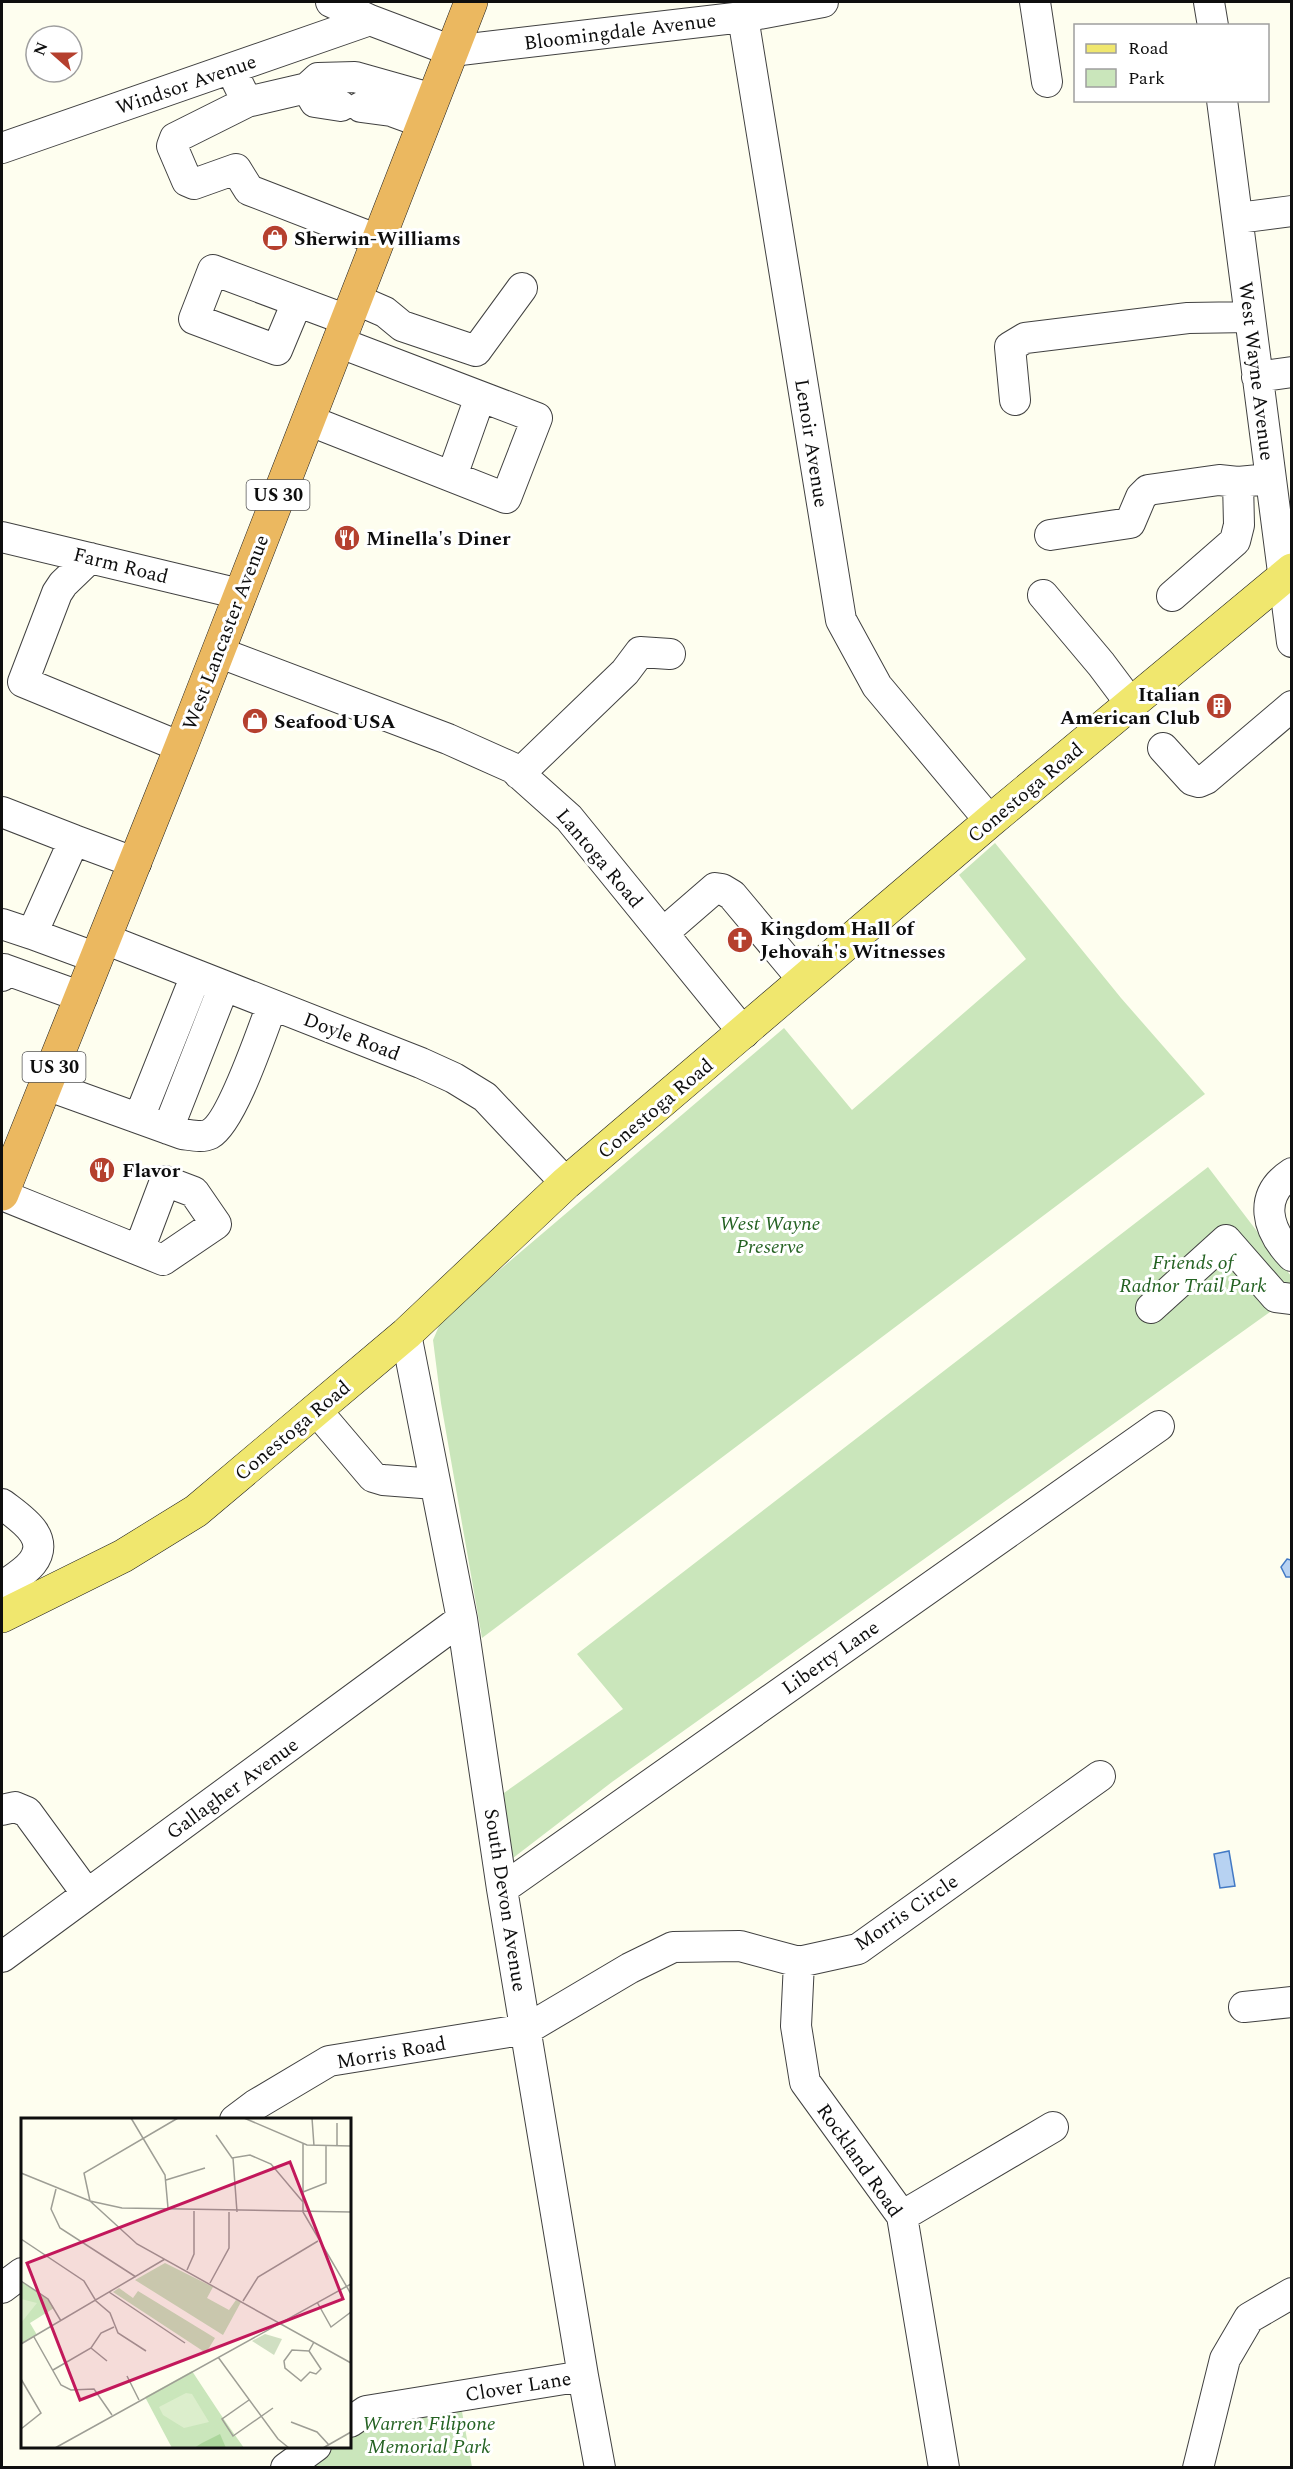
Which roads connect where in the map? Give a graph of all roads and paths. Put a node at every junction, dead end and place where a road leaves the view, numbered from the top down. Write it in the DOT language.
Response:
graph roads {
  1 [pos="331,2"];
  2 [pos="471,2"];
  3 [pos="1035,2"];
  4 [pos="1209,2"];
  5 [pos="807,3"];
  6 [pos="742,17"];
  7 [pos="370,20"];
  8 [pos="1213,24"];
  9 [pos="452,51"];
  10 [pos="231,69"];
  11 [pos="1047,82"];
  12 [pos="307,88"];
  13 [pos="247,102"];
  14 [pos="1222,102"];
  15 [pos="428,111"];
  16 [pos="2,148"];
  17 [pos="1292,211"];
  18 [pos="1238,219"];
  19 [pos="378,240"];
  20 [pos="522,288"];
  21 [pos="297,302"];
  22 [pos="1250,317"];
  23 [pos="346,321"];
  24 [pos="1292,372"];
  25 [pos="1257,377"];
  26 [pos="480,397"];
  27 [pos="1015,400"];
  28 [pos="308,420"];
  29 [pos="452,476"];
  30 [pos="1270,479"];
  31 [pos="1238,482"];
  32 [pos="1050,535"];
  33 [pos="2,537"];
  34 [pos="90,558"];
  35 [pos="1287,574"];
  36 [pos="240,594"];
  37 [pos="1043,595"];
  38 [pos="1172,596"];
  39 [pos="1292,642"];
  40 [pos="218,652"];
  41 [pos="670,654"];
  42 [pos="1131,704"];
  43 [pos="1292,706"];
  44 [pos="182,747"];
  45 [pos="1163,748"];
  46 [pos="519,774"];
  47 [pos="2,812"];
  48 [pos="990,821"];
  49 [pos="74,840"];
  50 [pos="136,863"];
  51 [pos="2,924"];
  52 [pos="663,933"];
  53 [pos="32,934"];
  54 [pos="101,949"];
  55 [pos="196,975"];
  56 [pos="2,976"];
  57 [pos="804,981"];
  58 [pos="224,986"];
  59 [pos="82,997"];
  60 [pos="272,1005"];
  61 [pos="744,1033"];
  62 [pos="46,1085"];
  63 [pos="139,1118"];
  64 [pos="168,1129"];
  65 [pos="9,1152"];
  66 [pos="1292,1173"];
  67 [pos="566,1183"];
  68 [pos="2,1195"];
  69 [pos="139,1250"];
  70 [pos="1292,1256"];
  71 [pos="1292,1299"];
  72 [pos="1151,1308"];
  73 [pos="406,1334"];
  74 [pos="316,1410"];
  75 [pos="1159,1426"];
  76 [pos="435,1484"];
  77 [pos="2,1504"];
  78 [pos="3,1603"];
  79 [pos="462,1619"];
  80 [pos="1100,1776"];
  81 [pos="2,1810"];
  82 [pos="502,1889"];
  83 [pos="87,1894"];
  84 [pos="2,1957"];
  85 [pos="799,1962"];
  86 [pos="1292,2002"];
  87 [pos="1244,2007"];
  88 [pos="527,2029"];
  89 [pos="238,2118"];
  90 [pos="1053,2127"];
  91 [pos="902,2216"];
  92 [pos="21,2273"];
  93 [pos="2,2288"];
  94 [pos="1292,2293"];
  95 [pos="582,2376"];
  96 [pos="351,2421"];
  97 [pos="312,2448"];
  98 [pos="286,2468"];
  99 [pos="600,2468"];
  100 [pos="944,2468"];
  101 [pos="1198,2468"];
  1 -- 7 [label="street"];
  2 -- 9 [label="highway, West Lancaster Avenue / US 30"];
  3 -- 11 [label="street"];
  4 -- 8 [label="street"];
  5 -- 6 [label="street, Bloomingdale Avenue"];
  6 -- 9 [label="street, Bloomingdale Avenue"];
  6 -- 48 [label="street, Lenoir Avenue"];
  7 -- 9 [label="street"];
  7 -- 10 [label="street, Windsor Avenue"];
  9 -- 15 [label="highway, West Lancaster Avenue / US 30"];
  10 -- 13 [label="street"];
  10 -- 16 [label="street, Windsor Avenue"];
  12 -- 13 [label="street"];
  12 -- 15 [label="street"];
  12 -- 15 [label="street"];
  13 -- 19 [label="street"];
  14 -- 18 [label="street, West Wayne Avenue"];
  15 -- 19 [label="highway, West Lancaster Avenue / US 30"];
  17 -- 18 [label="street"];
  18 -- 22 [label="street, West Wayne Avenue"];
  19 -- 23 [label="highway, West Lancaster Avenue / US 30"];
  20 -- 23 [label="street"];
  21 -- 23 [label="street"];
  22 -- 25 [label="street, West Wayne Avenue"];
  22 -- 27 [label="street"];
  23 -- 26 [label="street"];
  23 -- 28 [label="highway, West Lancaster Avenue / US 30"];
  24 -- 25 [label="street"];
  25 -- 30 [label="street, West Wayne Avenue"];
  26 -- 29 [label="street"];
  26 -- 29 [label="street"];
  28 -- 29 [label="street"];
  28 -- 36 [label="highway, West Lancaster Avenue / US 30"];
  30 -- 31 [label="street"];
  30 -- 35 [label="street, West Wayne Avenue"];
  31 -- 32 [label="street"];
  31 -- 38 [label="street"];
  33 -- 34 [label="street, Farm Road"];
  34 -- 36 [label="street, Farm Road"];
  34 -- 44 [label="street"];
  35 -- 39 [label="street, West Wayne Avenue"];
  35 -- 42 [label="main road, Conestoga Road"];
  36 -- 40 [label="highway, West Lancaster Avenue / US 30"];
  37 -- 42 [label="street"];
  40 -- 44 [label="highway, West Lancaster Avenue / US 30"];
  40 -- 46 [label="street, Lantoga Road"];
  41 -- 46 [label="street"];
  42 -- 48 [label="main road, Conestoga Road"];
  43 -- 45 [label="street"];
  44 -- 50 [label="highway, West Lancaster Avenue / US 30"];
  46 -- 52 [label="street, Lantoga Road"];
  47 -- 49 [label="street"];
  48 -- 57 [label="main road, Conestoga Road"];
  49 -- 50 [label="street"];
  49 -- 53 [label="street"];
  50 -- 54 [label="highway, West Lancaster Avenue / US 30"];
  51 -- 53 [label="street, Doyle Road"];
  52 -- 57 [label="street"];
  52 -- 61 [label="street, Lantoga Road"];
  53 -- 54 [label="street, Doyle Road"];
  54 -- 55 [label="street, Doyle Road"];
  54 -- 59 [label="highway, West Lancaster Avenue / US 30"];
  55 -- 58 [label="street, Doyle Road"];
  55 -- 63 [label="street"];
  56 -- 59 [label="street"];
  57 -- 61 [label="main road, Conestoga Road"];
  58 -- 60 [label="street, Doyle Road"];
  58 -- 64 [label="street"];
  59 -- 62 [label="highway, West Lancaster Avenue / US 30"];
  60 -- 64 [label="street"];
  60 -- 67 [label="street, Doyle Road"];
  61 -- 67 [label="main road, Conestoga Road"];
  62 -- 63 [label="street"];
  62 -- 65 [label="highway, West Lancaster Avenue / US 30"];
  63 -- 64 [label="street"];
  65 -- 68 [label="highway, West Lancaster Avenue / US 30"];
  66 -- 70 [label="street"];
  67 -- 73 [label="main road, Conestoga Road"];
  68 -- 69 [label="street"];
  71 -- 72 [label="street"];
  73 -- 74 [label="main road, Conestoga Road"];
  73 -- 76 [label="street, South Devon Avenue"];
  74 -- 76 [label="street"];
  74 -- 78 [label="main road, Conestoga Road"];
  75 -- 82 [label="street, Liberty Lane"];
  76 -- 79 [label="street, South Devon Avenue"];
  77 -- 78 [label="street"];
  79 -- 82 [label="street, South Devon Avenue"];
  79 -- 83 [label="street, Gallagher Avenue"];
  80 -- 85 [label="street, Morris Circle"];
  81 -- 83 [label="street"];
  82 -- 88 [label="street, South Devon Avenue"];
  83 -- 84 [label="street, Gallagher Avenue"];
  85 -- 88 [label="street, Morris Circle"];
  85 -- 91 [label="street, Rockland Road"];
  86 -- 87 [label="street"];
  88 -- 89 [label="street, Morris Road"];
  88 -- 95 [label="street, South Devon Avenue"];
  90 -- 91 [label="street"];
  91 -- 100 [label="street, Rockland Road"];
  92 -- 93 [label="street"];
  94 -- 101 [label="street"];
  95 -- 96 [label="street, Clover Lane"];
  95 -- 99 [label="street, South Devon Avenue"];
  97 -- 98 [label="street"];
}
